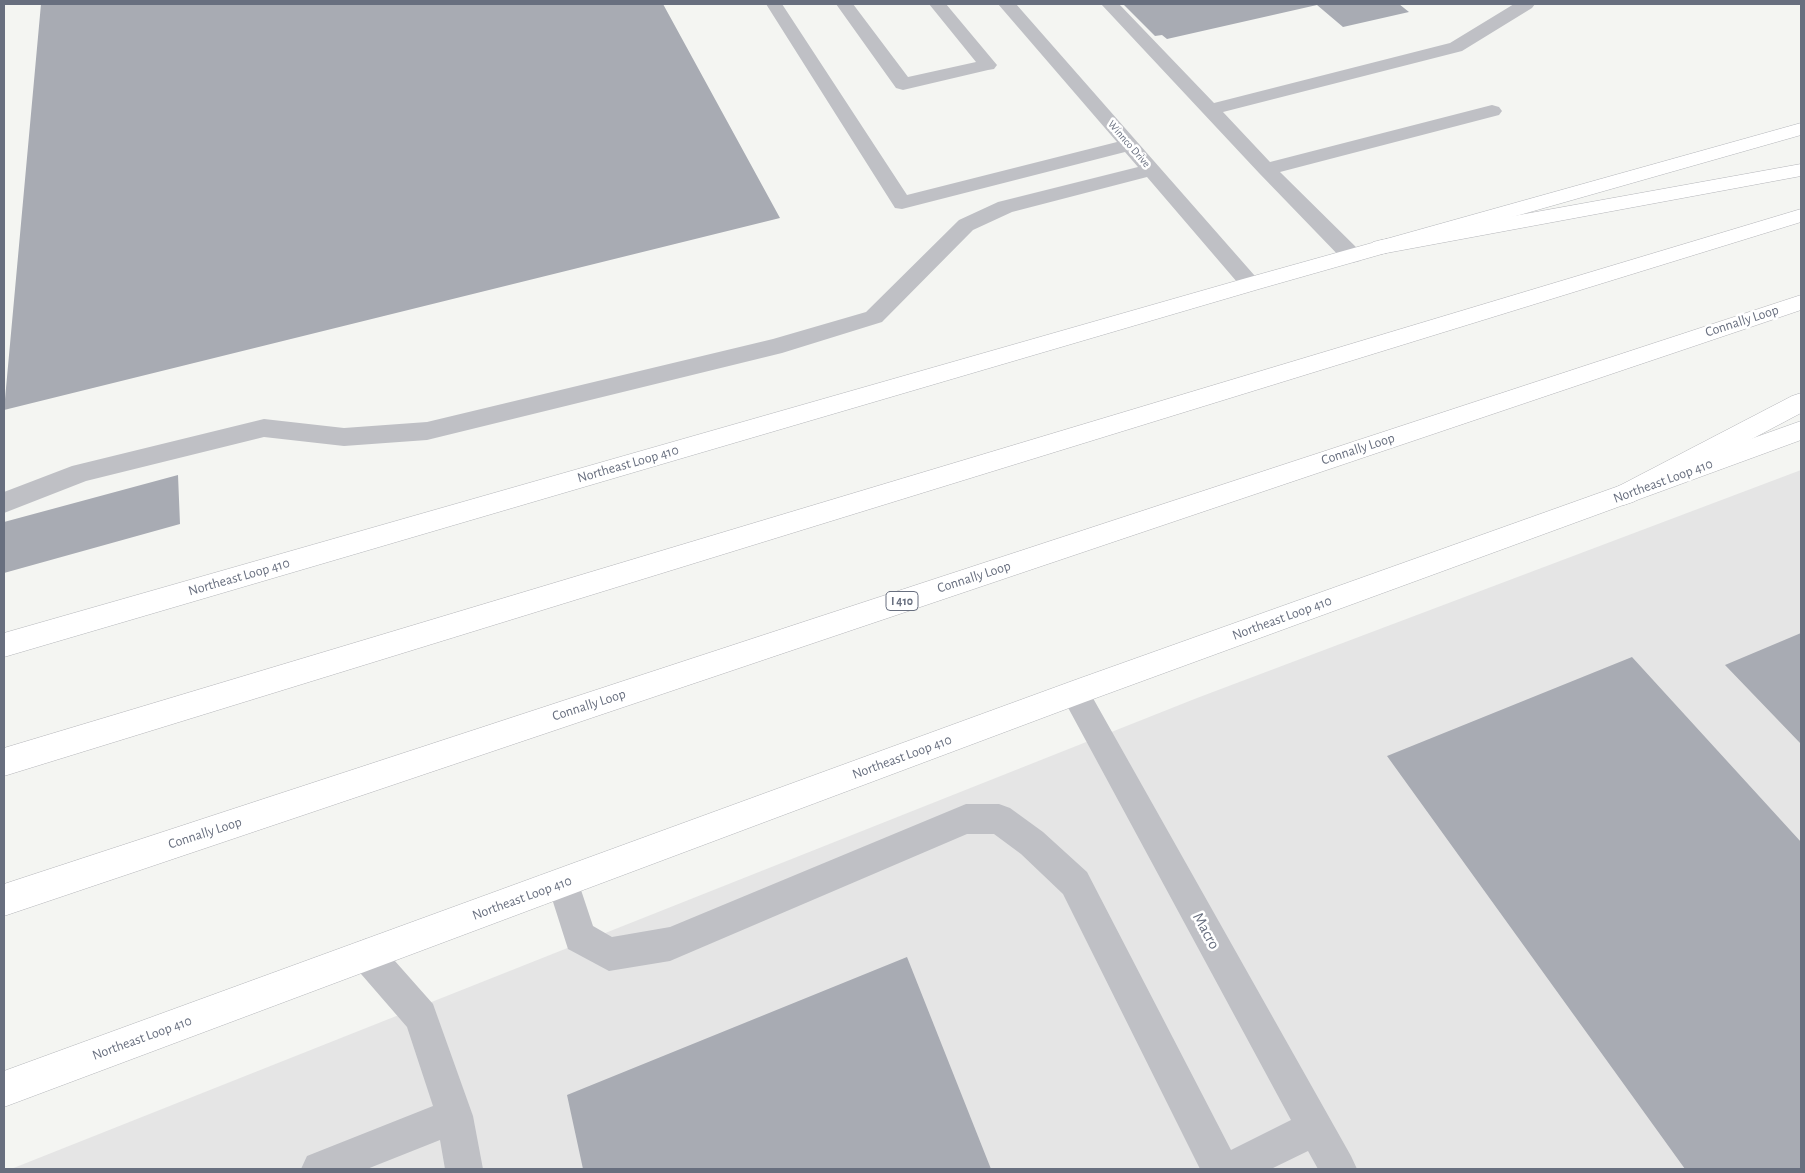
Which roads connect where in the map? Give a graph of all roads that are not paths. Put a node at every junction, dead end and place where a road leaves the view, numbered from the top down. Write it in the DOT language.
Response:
graph roads {
  1 [pos="774,4"];
  2 [pos="844,4"];
  3 [pos="937,4"];
  4 [pos="1008,4"];
  5 [pos="1110,4"];
  6 [pos="1526,4"];
  7 [pos="1210,110"];
  8 [pos="1492,111"];
  9 [pos="1801,129"];
  10 [pos="1130,145"];
  11 [pos="1266,169"];
  12 [pos="1152,170"];
  13 [pos="1801,170"];
  14 [pos="1801,215"];
  15 [pos="1381,247"];
  16 [pos="1352,256"];
  17 [pos="1251,284"];
  18 [pos="1801,302"];
  19 [pos="1801,402"];
  20 [pos="1801,430"];
  21 [pos="1624,495"];
  22 [pos="4,503"];
  23 [pos="4,645"];
  24 [pos="1075,693"];
  25 [pos="4,762"];
  26 [pos="564,882"];
  27 [pos="4,900"];
  28 [pos="367,955"];
  29 [pos="4,1089"];
  30 [pos="455,1116"];
  31 [pos="1315,1128"];
  32 [pos="320,1169"];
  33 [pos="464,1169"];
  34 [pos="1220,1169"];
  35 [pos="1237,1169"];
  36 [pos="1338,1169"];
  1 -- 10 [label="street"];
  2 -- 3 [label="street"];
  4 -- 10 [label="street, Winnco Drive"];
  5 -- 7 [label="street"];
  6 -- 7 [label="street"];
  7 -- 11 [label="street"];
  8 -- 11 [label="street"];
  9 -- 15 [label="main road, Northeast Loop 410"];
  10 -- 12 [label="street, Winnco Drive"];
  11 -- 16 [label="street"];
  12 -- 17 [label="street, Winnco Drive"];
  12 -- 22 [label="street"];
  13 -- 15 [label="main road"];
  14 -- 25 [label="main road"];
  15 -- 16 [label="main road, Northeast Loop 410"];
  16 -- 17 [label="main road, Northeast Loop 410"];
  17 -- 23 [label="main road, Northeast Loop 410"];
  18 -- 27 [label="main road, Connally Loop / I 410"];
  19 -- 21 [label="main road"];
  20 -- 21 [label="main road, Northeast Loop 410"];
  21 -- 24 [label="main road, Northeast Loop 410"];
  24 -- 26 [label="main road, Northeast Loop 410"];
  24 -- 31 [label="street, Macro"];
  26 -- 28 [label="main road, Northeast Loop 410"];
  26 -- 34 [label="street"];
  28 -- 29 [label="main road, Northeast Loop 410"];
  28 -- 30 [label="street"];
  30 -- 32 [label="street"];
  30 -- 33 [label="street"];
  31 -- 35 [label="street"];
  31 -- 36 [label="street, Macro"];
}
